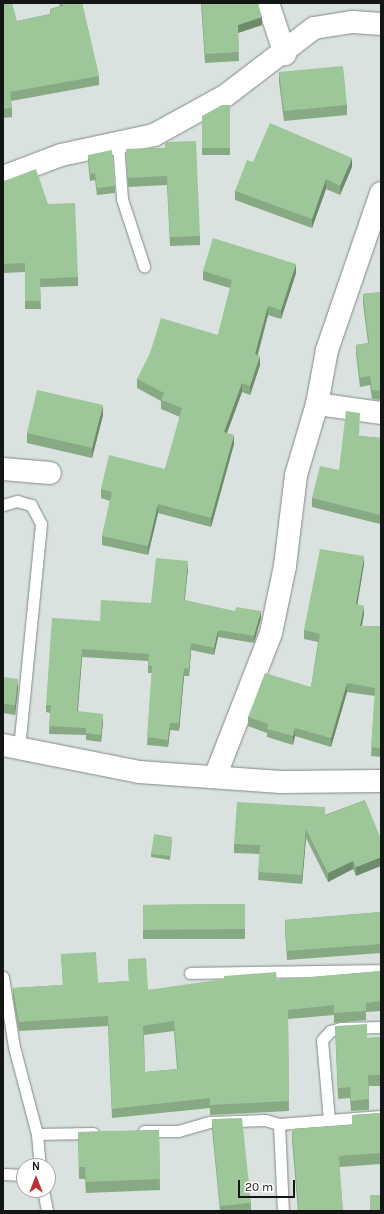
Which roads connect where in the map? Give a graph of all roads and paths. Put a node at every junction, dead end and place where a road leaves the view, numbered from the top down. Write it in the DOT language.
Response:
graph roads {
  1 [pos="268,3"];
  2 [pos="381,24"];
  3 [pos="285,54"];
  4 [pos="118,144"];
  5 [pos="3,177"];
  6 [pos="381,193"];
  7 [pos="144,266"];
  8 [pos="318,404"];
  9 [pos="381,413"];
  10 [pos="3,469"];
  11 [pos="50,473"];
  12 [pos="3,505"];
  13 [pos="11,746"];
  14 [pos="215,777"];
  15 [pos="381,781"];
  16 [pos="381,970"];
  17 [pos="190,973"];
  18 [pos="3,978"];
  19 [pos="381,1027"];
  20 [pos="381,1116"];
  21 [pos="329,1120"];
  22 [pos="279,1124"];
  23 [pos="108,1132"];
  24 [pos="131,1132"];
  25 [pos="37,1134"];
  26 [pos="39,1158"];
  27 [pos="3,1174"];
  28 [pos="16,1175"];
  29 [pos="45,1198"];
  30 [pos="47,1211"];
  31 [pos="283,1211"];
  1 -- 3 [label="street"];
  2 -- 3 [label="street"];
  3 -- 4 [label="street"];
  4 -- 5 [label="street"];
  4 -- 7 [label="lane"];
  6 -- 8 [label="street"];
  8 -- 9 [label="street"];
  8 -- 14 [label="street"];
  10 -- 11 [label="street"];
  12 -- 13 [label="lane"];
  13 -- 14 [label="street"];
  14 -- 15 [label="street"];
  16 -- 17 [label="lane"];
  18 -- 25 [label="lane"];
  19 -- 21 [label="lane"];
  20 -- 21 [label="lane"];
  21 -- 22 [label="lane"];
  22 -- 24 [label="lane"];
  22 -- 31 [label="lane"];
  23 -- 25 [label="lane"];
  25 -- 26 [label="lane"];
  27 -- 28 [label="lane"];
  29 -- 30 [label="lane"];
}
